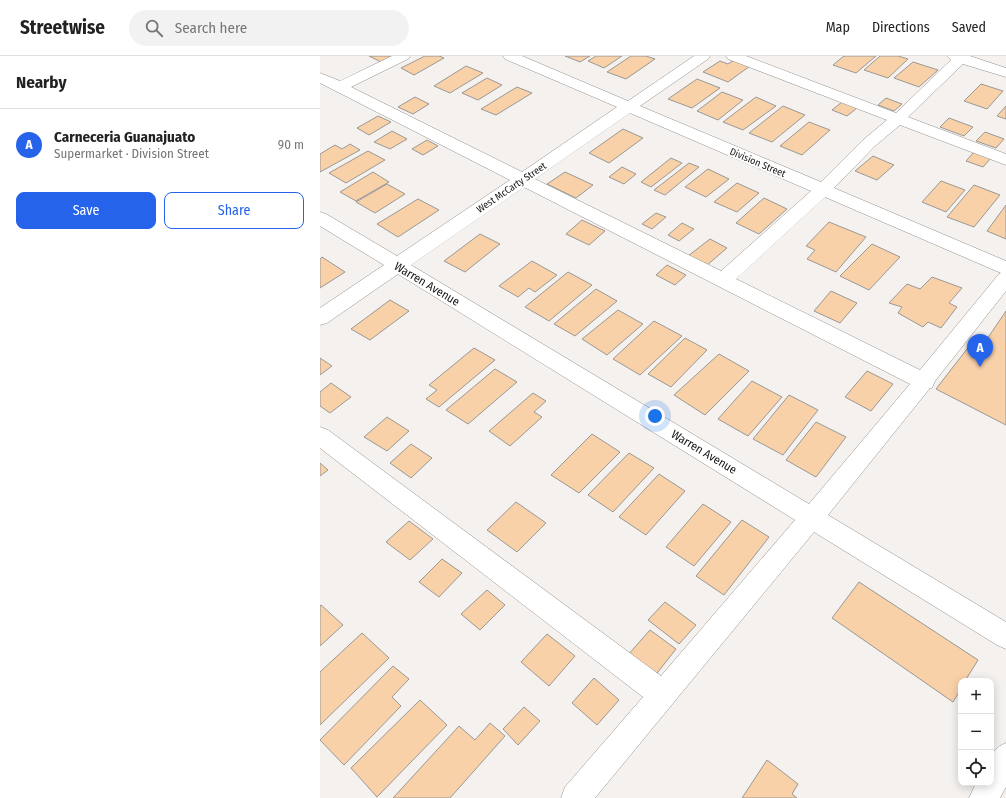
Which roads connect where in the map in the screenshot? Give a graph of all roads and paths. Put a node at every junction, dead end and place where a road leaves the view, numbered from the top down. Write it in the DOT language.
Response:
graph roads {
  1 [pos="403,56"];
  2 [pos="510,56"];
  3 [pos="703,56"];
  4 [pos="733,56"];
  5 [pos="959,57"];
  6 [pos="1006,73"];
  7 [pos="320,77"];
  8 [pos="340,87"];
  9 [pos="629,107"];
  10 [pos="899,118"];
  11 [pos="1006,160"];
  12 [pos="522,179"];
  13 [pos="823,190"];
  14 [pos="320,218"];
  15 [pos="397,265"];
  16 [pos="1006,268"];
  17 [pos="1006,278"];
  18 [pos="723,280"];
  19 [pos="320,318"];
  20 [pos="925,382"];
  21 [pos="320,436"];
  22 [pos="813,518"];
  23 [pos="1006,636"];
  24 [pos="663,695"];
  25 [pos="1006,757"];
  26 [pos="576,798"];
  27 [pos="984,798"];
  1 -- 8 [label="street"];
  2 -- 9 [label="street, Division Street"];
  3 -- 9 [label="street, West McCarty Street"];
  4 -- 10 [label="street"];
  5 -- 6 [label="street"];
  5 -- 10 [label="street"];
  7 -- 8 [label="street"];
  8 -- 12 [label="street"];
  9 -- 12 [label="street, West McCarty Street"];
  9 -- 13 [label="street, Division Street"];
  10 -- 11 [label="street"];
  10 -- 13 [label="street"];
  12 -- 15 [label="street, West McCarty Street"];
  12 -- 18 [label="street"];
  13 -- 16 [label="street, Division Street"];
  13 -- 18 [label="street"];
  14 -- 15 [label="street, Warren Avenue"];
  15 -- 19 [label="street, West McCarty Street"];
  15 -- 22 [label="street, Warren Avenue"];
  17 -- 20 [label="street"];
  18 -- 20 [label="street"];
  20 -- 22 [label="street"];
  21 -- 24 [label="street"];
  22 -- 23 [label="street, Warren Avenue"];
  22 -- 24 [label="street"];
  24 -- 26 [label="street"];
  25 -- 27 [label="street"];
}
